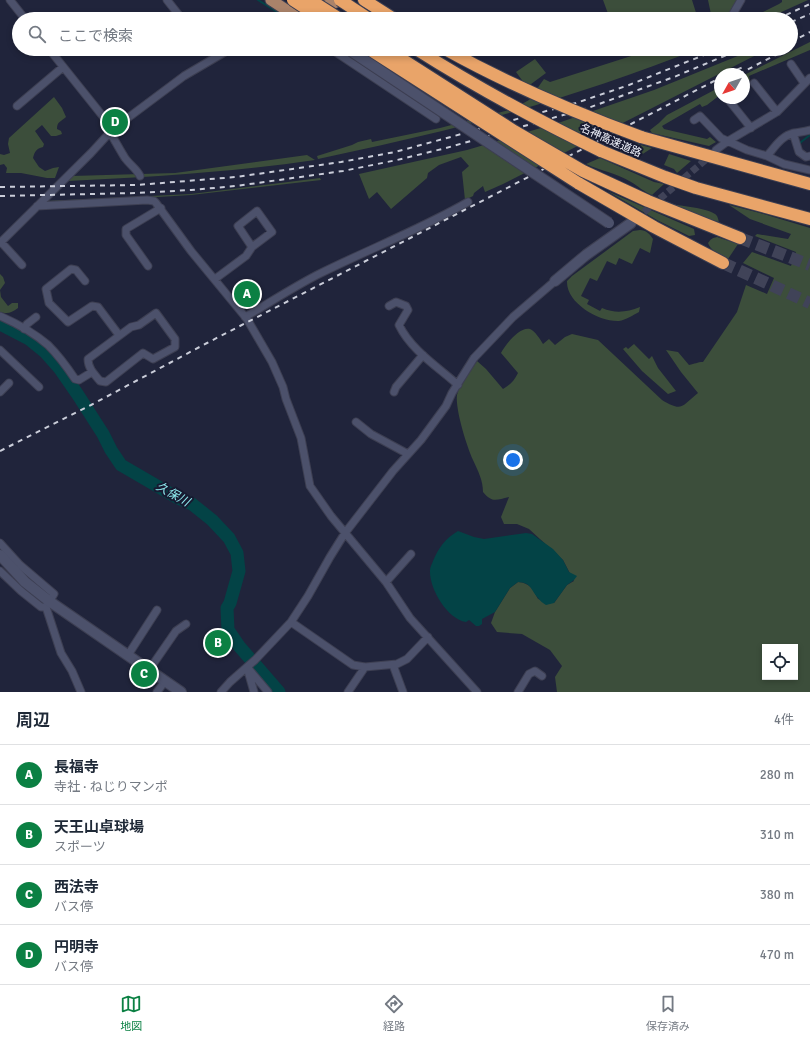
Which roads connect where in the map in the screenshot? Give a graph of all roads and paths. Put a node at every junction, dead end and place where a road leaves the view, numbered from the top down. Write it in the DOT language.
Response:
graph roads {
  1 [pos="10,0"];
  2 [pos="168,0"];
  3 [pos="271,0"];
  4 [pos="293,0"];
  5 [pos="310,0"];
  6 [pos="341,0"];
  7 [pos="364,0"];
  8 [pos="741,0"];
  9 [pos="19,12"];
  10 [pos="177,12"];
  11 [pos="288,12"];
  12 [pos="311,12"];
  13 [pos="312,12"];
  14 [pos="329,12"];
  15 [pos="359,12"];
  16 [pos="383,12"];
  17 [pos="734,12"];
  18 [pos="54,56"];
  19 [pos="217,56"];
  20 [pos="341,56"];
  21 [pos="358,56"];
  22 [pos="380,56"];
  23 [pos="397,56"];
  24 [pos="428,56"];
  25 [pos="458,56"];
  26 [pos="791,64"];
  27 [pos="63,67"];
  28 [pos="807,81"];
  29 [pos="754,83"];
  30 [pos="732,104"];
  31 [pos="17,106"];
  32 [pos="778,112"];
  33 [pos="436,120"];
  34 [pos="694,120"];
  35 [pos="751,128"];
  36 [pos="810,130"];
  37 [pos="111,131"];
  38 [pos="793,133"];
  39 [pos="728,142"];
  40 [pos="716,150"];
  41 [pos="767,156"];
  42 [pos="810,156"];
  43 [pos="810,170"];
  44 [pos="140,176"];
  45 [pos="810,184"];
  46 [pos="468,202"];
  47 [pos="37,206"];
  48 [pos="160,208"];
  49 [pos="810,220"];
  50 [pos="631,223"];
  51 [pos="620,231"];
  52 [pos="740,238"];
  53 [pos="1,242"];
  54 [pos="252,247"];
  55 [pos="723,263"];
  56 [pos="22,265"];
  57 [pos="148,266"];
  58 [pos="215,278"];
  59 [pos="85,281"];
  60 [pos="555,281"];
  61 [pos="389,306"];
  62 [pos="0,316"];
  63 [pos="36,317"];
  64 [pos="246,318"];
  65 [pos="24,329"];
  66 [pos="119,335"];
  67 [pos="0,350"];
  68 [pos="423,355"];
  69 [pos="92,372"];
  70 [pos="9,383"];
  71 [pos="458,385"];
  72 [pos="39,387"];
  73 [pos="0,392"];
  74 [pos="394,392"];
  75 [pos="356,422"];
  76 [pos="408,454"];
  77 [pos="345,533"];
  78 [pos="0,543"];
  79 [pos="411,554"];
  80 [pos="0,555"];
  81 [pos="0,570"];
  82 [pos="386,582"];
  83 [pos="48,604"];
  84 [pos="157,610"];
  85 [pos="290,622"];
  86 [pos="186,624"];
  87 [pos="428,636"];
  88 [pos="128,655"];
  89 [pos="251,663"];
  90 [pos="393,664"];
  91 [pos="365,667"];
  92 [pos="149,670"];
  93 [pos="542,676"];
  94 [pos="165,681"];
  95 [pos="81,692"];
  96 [pos="157,692"];
  97 [pos="181,692"];
  98 [pos="222,692"];
  99 [pos="254,692"];
  100 [pos="268,692"];
  101 [pos="348,692"];
  102 [pos="403,692"];
  103 [pos="478,692"];
  104 [pos="518,692"];
  1 -- 9 [label="street"];
  2 -- 10 [label="street"];
  3 -- 11 [label="main road"];
  4 -- 12 [label="highway, bridge"];
  5 -- 14 [label="highway, bridge"];
  6 -- 13 [label="main road"];
  6 -- 15 [label="highway, bridge"];
  7 -- 16 [label="highway"];
  8 -- 17 [label="street"];
  18 -- 27 [label="street"];
  19 -- 37 [label="street"];
  20 -- 33 [label="street"];
  21 -- 51 [label="street, bridge"];
  22 -- 55 [label="highway, bridge"];
  23 -- 52 [label="highway, bridge"];
  24 -- 49 [label="highway, 名神高速道路, bridge"];
  25 -- 45 [label="highway, 名神高速道路, bridge"];
  26 -- 28 [label="street"];
  27 -- 31 [label="street"];
  27 -- 37 [label="street"];
  28 -- 32 [label="street"];
  29 -- 32 [label="street"];
  30 -- 35 [label="street"];
  32 -- 35 [label="street"];
  34 -- 39 [label="street"];
  35 -- 39 [label="street"];
  36 -- 38 [label="street"];
  37 -- 44 [label="street"];
  37 -- 47 [label="street"];
  38 -- 41 [label="street"];
  38 -- 42 [label="street"];
  39 -- 40 [label="street"];
  39 -- 41 [label="street"];
  41 -- 43 [label="street"];
  46 -- 64 [label="street"];
  47 -- 48 [label="street"];
  47 -- 53 [label="street"];
  48 -- 57 [label="street"];
  48 -- 58 [label="street"];
  50 -- 51 [label="street"];
  51 -- 60 [label="street"];
  53 -- 56 [label="street"];
  54 -- 54 [label="street"];
  54 -- 58 [label="street"];
  58 -- 64 [label="street"];
  59 -- 66 [label="street"];
  60 -- 71 [label="street"];
  61 -- 68 [label="street"];
  62 -- 65 [label="street"];
  63 -- 65 [label="street"];
  64 -- 77 [label="street"];
  65 -- 69 [label="street"];
  66 -- 69 [label="street"];
  66 -- 69 [label="street"];
  67 -- 72 [label="street"];
  68 -- 71 [label="street"];
  68 -- 74 [label="street"];
  70 -- 73 [label="street"];
  71 -- 76 [label="street"];
  75 -- 76 [label="street"];
  76 -- 77 [label="street"];
  77 -- 82 [label="street"];
  77 -- 85 [label="street"];
  78 -- 83 [label="street"];
  79 -- 82 [label="street"];
  80 -- 83 [label="street"];
  81 -- 83 [label="street"];
  82 -- 87 [label="street"];
  83 -- 88 [label="street"];
  83 -- 95 [label="street"];
  84 -- 88 [label="street"];
  85 -- 89 [label="street"];
  85 -- 91 [label="street"];
  86 -- 92 [label="street"];
  87 -- 90 [label="street"];
  87 -- 103 [label="street"];
  88 -- 92 [label="street"];
  89 -- 98 [label="street"];
  89 -- 99 [label="street"];
  89 -- 100 [label="street"];
  90 -- 91 [label="street"];
  90 -- 102 [label="street"];
  91 -- 101 [label="street"];
  92 -- 94 [label="street"];
  93 -- 104 [label="street"];
  94 -- 96 [label="street"];
  94 -- 97 [label="street"];
}
